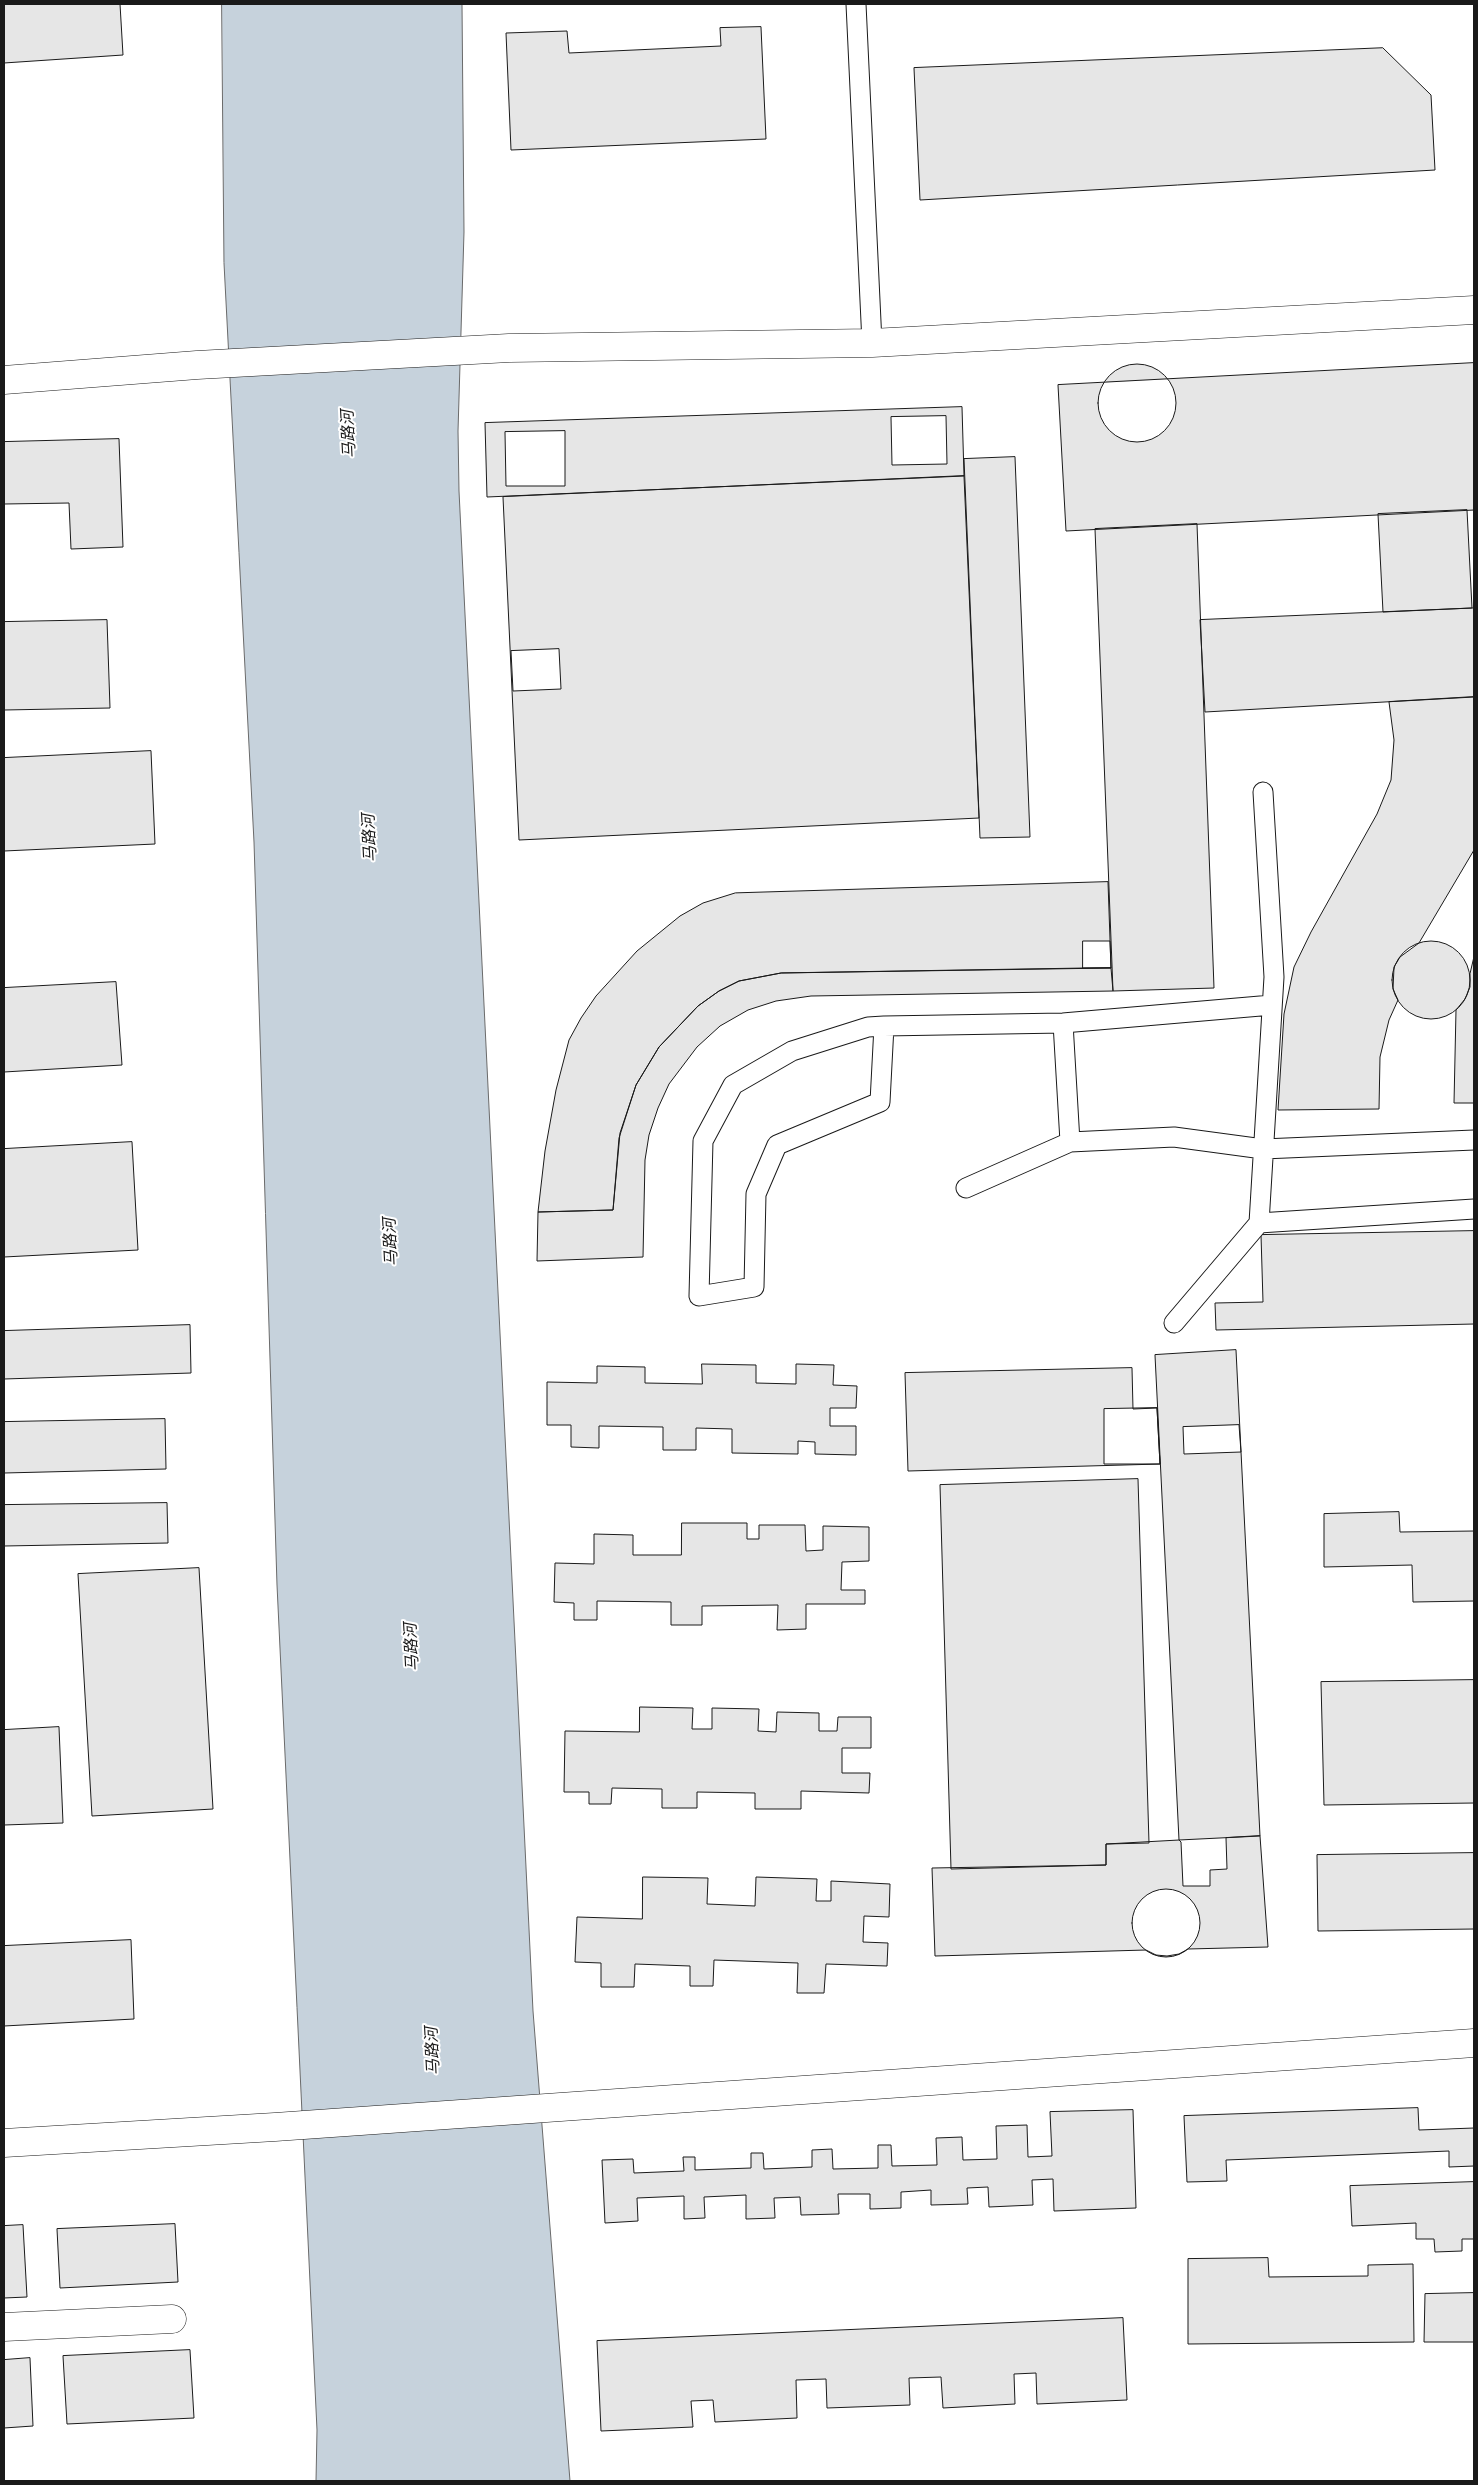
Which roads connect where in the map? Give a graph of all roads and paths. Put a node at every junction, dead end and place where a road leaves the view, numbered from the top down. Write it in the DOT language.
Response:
graph roads {
  1 [pos="856,4"];
  2 [pos="1474,310"];
  3 [pos="872,343"];
  4 [pos="4,380"];
  5 [pos="1263,792"];
  6 [pos="1272,1005"];
  7 [pos="1063,1022"];
  8 [pos="884,1026"];
  9 [pos="1474,1140"];
  10 [pos="1070,1142"];
  11 [pos="1263,1149"];
  12 [pos="966,1188"];
  13 [pos="1474,1209"];
  14 [pos="1259,1223"];
  15 [pos="1174,1323"];
  16 [pos="1474,2043"];
  17 [pos="4,2143"];
  18 [pos="172,2318"];
  19 [pos="4,2327"];
  1 -- 3 [label="lane"];
  2 -- 3 [label="street"];
  3 -- 4 [label="street"];
  5 -- 6 [label="lane"];
  6 -- 7 [label="lane"];
  6 -- 11 [label="lane"];
  7 -- 8 [label="lane"];
  7 -- 10 [label="lane"];
  8 -- 8 [label="lane"];
  9 -- 11 [label="lane"];
  10 -- 11 [label="lane"];
  10 -- 12 [label="lane"];
  11 -- 14 [label="lane"];
  13 -- 14 [label="lane"];
  14 -- 15 [label="lane"];
  16 -- 17 [label="street"];
  18 -- 19 [label="street"];
}
